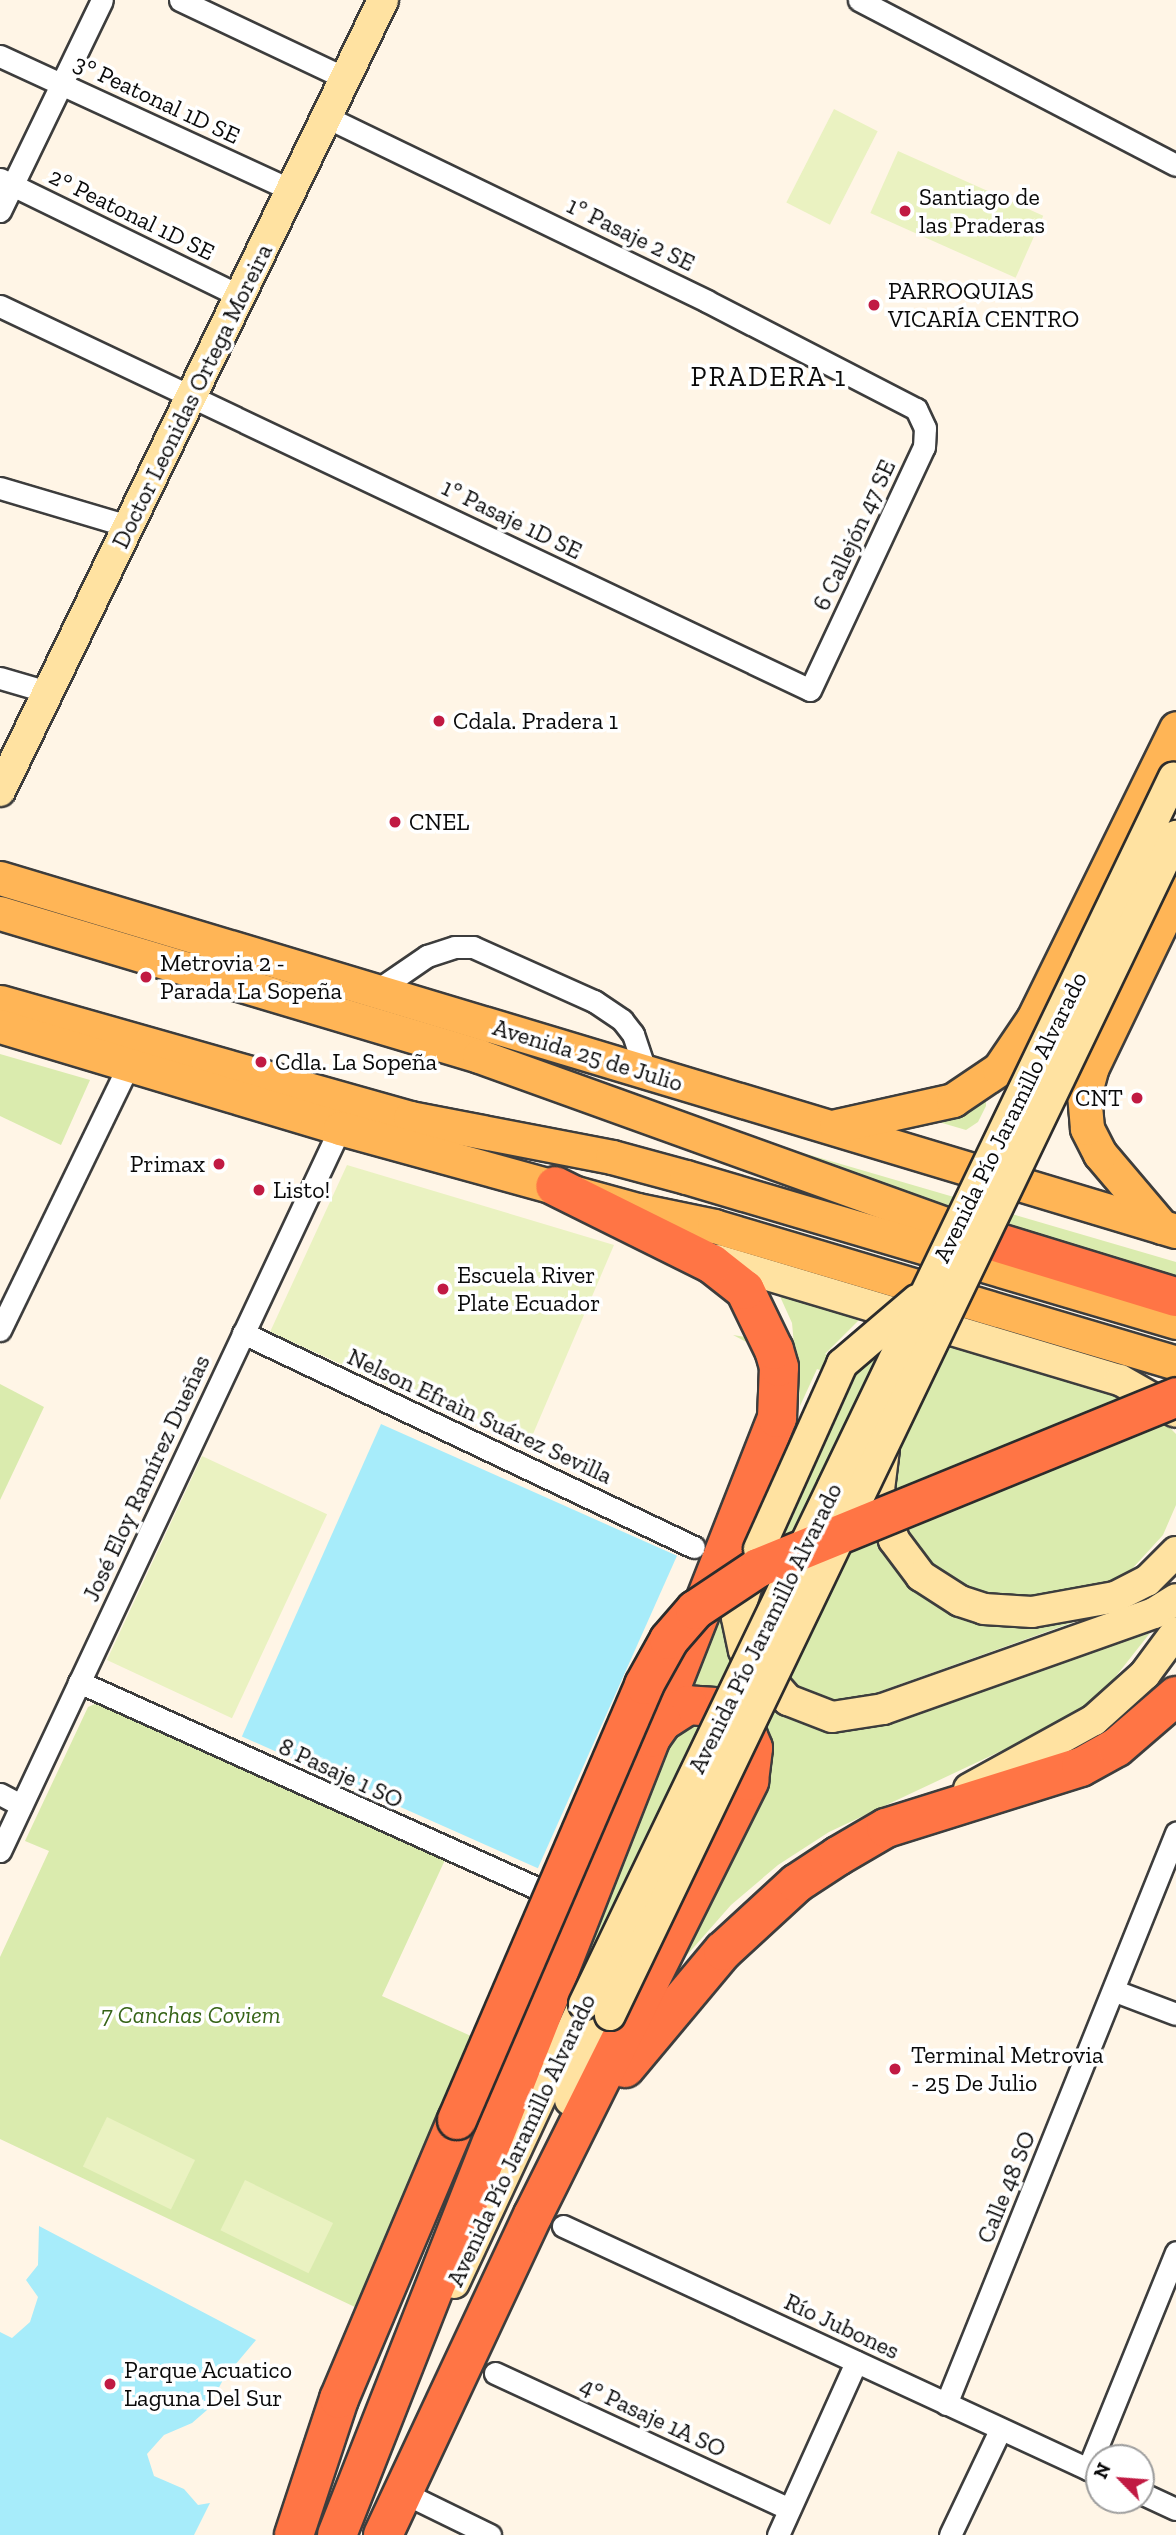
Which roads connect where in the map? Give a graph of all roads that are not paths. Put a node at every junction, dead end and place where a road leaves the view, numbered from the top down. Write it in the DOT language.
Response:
graph roads {
  1 [pos="102,0"];
  2 [pos="180,0"];
  3 [pos="383,0"];
  4 [pos="859,0"];
  5 [pos="0,56"];
  6 [pos="345,78"];
  7 [pos="61,84"];
  8 [pos="327,117"];
  9 [pos="1176,165"];
  10 [pos="6,182"];
  11 [pos="291,190"];
  12 [pos="0,211"];
  13 [pos="240,296"];
  14 [pos="0,306"];
  15 [pos="192,396"];
  16 [pos="909,403"];
  17 [pos="0,488"];
  18 [pos="128,526"];
  19 [pos="0,678"];
  20 [pos="810,690"];
  21 [pos="48,692"];
  22 [pos="1176,728"];
  23 [pos="1175,775"];
  24 [pos="0,791"];
  25 [pos="1176,836"];
  26 [pos="0,878"];
  27 [pos="1176,892"];
  28 [pos="0,913"];
  29 [pos="376,991"];
  30 [pos="0,1002"];
  31 [pos="0,1026"];
  32 [pos="479,1056"];
  33 [pos="129,1064"];
  34 [pos="646,1073"];
  35 [pos="410,1118"];
  36 [pos="830,1127"];
  37 [pos="340,1128"];
  38 [pos="555,1186"];
  39 [pos="1169,1229"];
  40 [pos="1001,1244"];
  41 [pos="680,1247"];
  42 [pos="930,1283"];
  43 [pos="1176,1297"];
  44 [pos="1176,1322"];
  45 [pos="0,1330"];
  46 [pos="243,1333"];
  47 [pos="1176,1363"];
  48 [pos="1176,1397"];
  49 [pos="1176,1412"];
  50 [pos="888,1430"];
  51 [pos="694,1547"];
  52 [pos="1176,1552"];
  53 [pos="1176,1599"];
  54 [pos="1176,1632"];
  55 [pos="79,1682"];
  56 [pos="1176,1696"];
  57 [pos="646,1745"];
  58 [pos="0,1794"];
  59 [pos="21,1805"];
  60 [pos="886,1828"];
  61 [pos="1176,1833"];
  62 [pos="0,1851"];
  63 [pos="582,1909"];
  64 [pos="1115,1991"];
  65 [pos="597,2010"];
  66 [pos="1176,2014"];
  67 [pos="548,2220"];
  68 [pos="1176,2252"];
  69 [pos="477,2334"];
  70 [pos="856,2362"];
  71 [pos="495,2373"];
  72 [pos="946,2404"];
  73 [pos="1000,2430"];
  74 [pos="1104,2444"];
  75 [pos="1085,2468"];
  76 [pos="360,2486"];
  77 [pos="402,2492"];
  78 [pos="1155,2499"];
  79 [pos="789,2509"];
  80 [pos="1176,2509"];
  81 [pos="294,2535"];
  82 [pos="337,2535"];
  83 [pos="383,2535"];
  84 [pos="490,2535"];
  85 [pos="778,2535"];
  86 [pos="950,2535"];
  1 -- 7 [label="street"];
  2 -- 6 [label="street"];
  3 -- 6 [label="main road, Doctor Leonidas Ortega Moreira"];
  4 -- 9 [label="street"];
  5 -- 7 [label="street, 3° Peatonal 1D SE"];
  6 -- 8 [label="main road, Doctor Leonidas Ortega Moreira"];
  7 -- 10 [label="street"];
  7 -- 11 [label="street, 3° Peatonal 1D SE"];
  8 -- 11 [label="main road, Doctor Leonidas Ortega Moreira"];
  8 -- 16 [label="street, 1º Pasaje 2 SE"];
  10 -- 12 [label="street"];
  10 -- 13 [label="street, 2° Peatonal 1D SE"];
  11 -- 13 [label="main road, Doctor Leonidas Ortega Moreira"];
  13 -- 15 [label="main road, Doctor Leonidas Ortega Moreira"];
  14 -- 15 [label="street, 1º Pasaje 1D SE"];
  15 -- 18 [label="main road, Doctor Leonidas Ortega Moreira"];
  15 -- 20 [label="street, 1º Pasaje 1D SE"];
  16 -- 20 [label="street, 6 Callejón 47 SE"];
  17 -- 18 [label="street"];
  18 -- 21 [label="main road, Doctor Leonidas Ortega Moreira"];
  19 -- 21 [label="street"];
  21 -- 24 [label="main road, Doctor Leonidas Ortega Moreira"];
  22 -- 36 [label="main road"];
  23 -- 42 [label="main road, Avenida Pío Jaramillo Alvarado, bridge"];
  25 -- 50 [label="main road, Avenida Pío Jaramillo Alvarado, bridge"];
  26 -- 29 [label="main road, Avenida 25 de Julio"];
  27 -- 39 [label="main road"];
  28 -- 32 [label="main road, Avenida 25 de Julio"];
  29 -- 34 [label="main road, Avenida 25 de Julio"];
  29 -- 34 [label="street"];
  30 -- 35 [label="main road"];
  31 -- 33 [label="main road"];
  32 -- 34 [label="main road"];
  32 -- 40 [label="main road, Avenida 25 de Julio"];
  33 -- 37 [label="main road"];
  33 -- 45 [label="street"];
  34 -- 36 [label="main road, Avenida 25 de Julio"];
  35 -- 38 [label="main road"];
  35 -- 44 [label="main road"];
  36 -- 39 [label="main road, Avenida 25 de Julio"];
  37 -- 38 [label="main road"];
  37 -- 46 [label="street, José Eloy Ramírez Dueñas"];
  38 -- 41 [label="highway"];
  38 -- 47 [label="main road"];
  40 -- 43 [label="highway"];
  41 -- 49 [label="main road"];
  41 -- 57 [label="highway"];
  42 -- 53 [label="main road, bridge"];
  42 -- 65 [label="main road, Avenida Pío Jaramillo Alvarado, bridge"];
  46 -- 51 [label="street, Nelson Efraìn Suárez Sevilla"];
  46 -- 55 [label="street, José Eloy Ramírez Dueñas"];
  48 -- 81 [label="highway, bridge"];
  50 -- 52 [label="main road, bridge"];
  50 -- 65 [label="main road, Avenida Pío Jaramillo Alvarado, bridge"];
  54 -- 60 [label="main road"];
  55 -- 59 [label="street, José Eloy Ramírez Dueñas"];
  55 -- 63 [label="street, 8 Pasaje 1 SO"];
  56 -- 60 [label="highway"];
  57 -- 63 [label="highway"];
  57 -- 67 [label="highway"];
  58 -- 59 [label="street"];
  59 -- 62 [label="street, José Eloy Ramírez Dueñas"];
  60 -- 67 [label="highway"];
  61 -- 64 [label="street, Calle 48 SO"];
  63 -- 76 [label="highway"];
  64 -- 66 [label="street"];
  64 -- 72 [label="street, Calle 48 SO"];
  65 -- 69 [label="main road, Avenida Pío Jaramillo Alvarado"];
  65 -- 76 [label="main road, Avenida Pío Jaramillo Alvarado"];
  67 -- 69 [label="highway"];
  67 -- 70 [label="street, Río Jubones"];
  68 -- 74 [label="street"];
  69 -- 77 [label="highway"];
  70 -- 72 [label="street, Río Jubones"];
  70 -- 79 [label="street"];
  71 -- 79 [label="street, 4° Pasaje 1A SO"];
  72 -- 73 [label="street, Río Jubones"];
  73 -- 75 [label="street, Río Jubones"];
  73 -- 86 [label="street"];
  76 -- 82 [label="highway"];
  77 -- 83 [label="highway"];
  77 -- 84 [label="street"];
  78 -- 80 [label="street"];
  79 -- 85 [label="street"];
}
